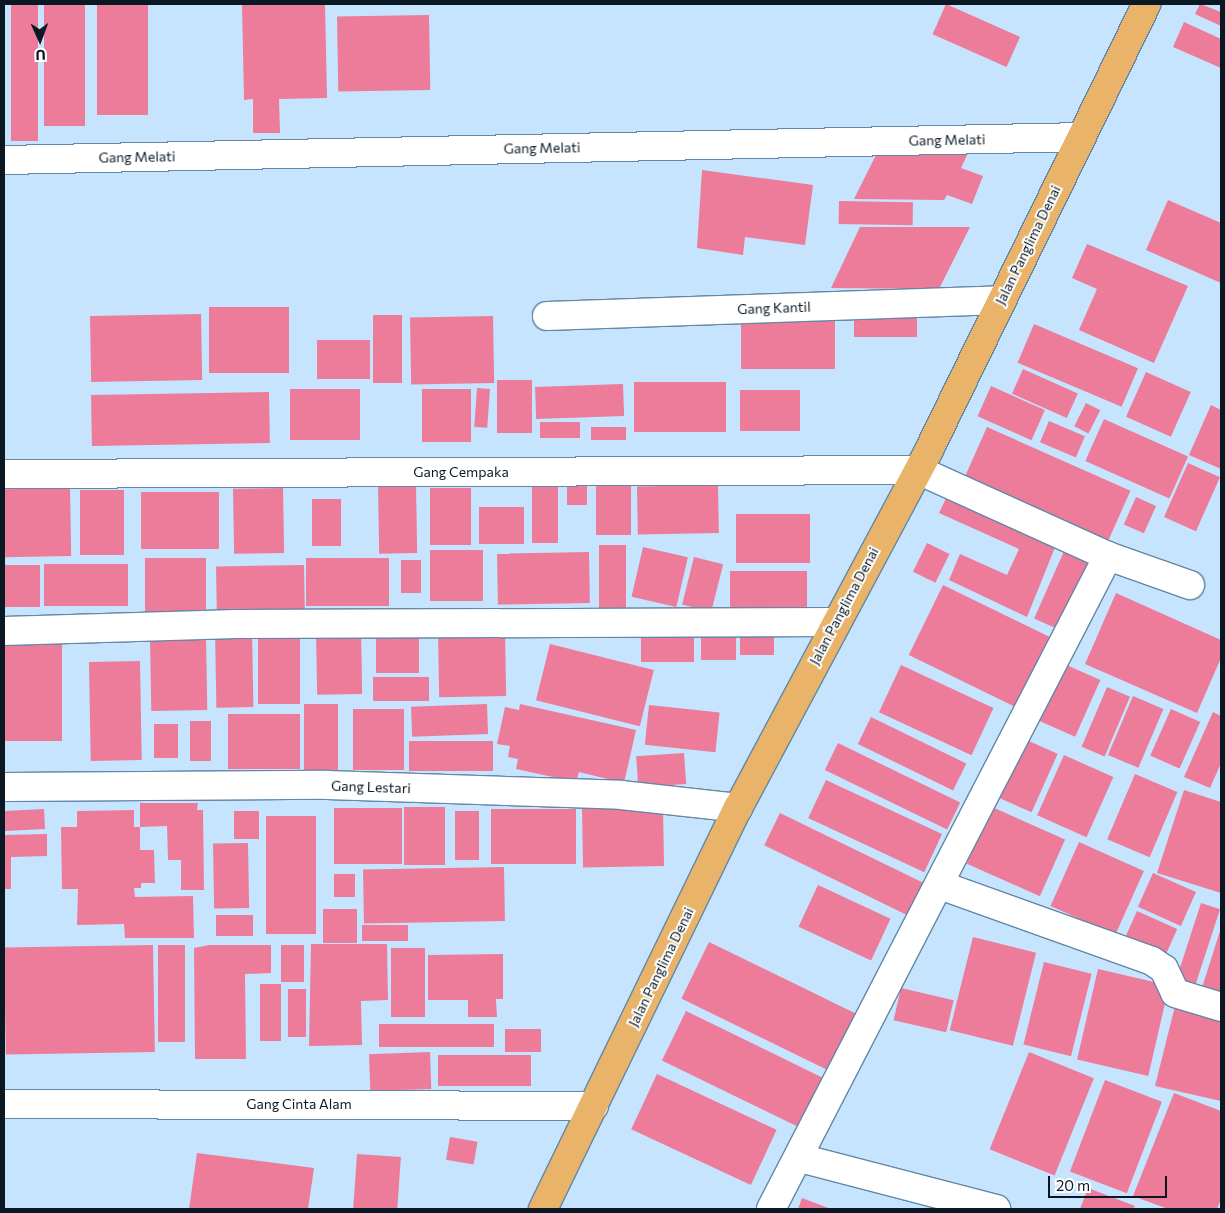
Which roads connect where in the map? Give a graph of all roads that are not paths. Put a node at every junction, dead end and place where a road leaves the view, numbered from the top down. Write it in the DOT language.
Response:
graph roads {
  1 [pos="1146,4"];
  2 [pos="1080,137"];
  3 [pos="4,160"];
  4 [pos="1002,300"];
  5 [pos="547,316"];
  6 [pos="918,470"];
  7 [pos="4,474"];
  8 [pos="1108,556"];
  9 [pos="1190,585"];
  10 [pos="834,622"];
  11 [pos="4,631"];
  12 [pos="4,787"];
  13 [pos="738,808"];
  14 [pos="940,885"];
  15 [pos="1221,1007"];
  16 [pos="4,1104"];
  17 [pos="594,1106"];
  18 [pos="800,1158"];
  19 [pos="543,1209"];
  20 [pos="771,1209"];
  21 [pos="996,1209"];
  1 -- 2 [label="main road, Jalan Panglima Denai"];
  2 -- 3 [label="street, Gang Melati"];
  2 -- 4 [label="main road, Jalan Panglima Denai"];
  4 -- 5 [label="street, Gang Kantil"];
  4 -- 6 [label="main road, Jalan Panglima Denai"];
  6 -- 7 [label="street, Gang Cempaka"];
  6 -- 8 [label="street"];
  6 -- 10 [label="main road, Jalan Panglima Denai"];
  8 -- 9 [label="street"];
  8 -- 14 [label="street"];
  10 -- 11 [label="street"];
  10 -- 13 [label="main road, Jalan Panglima Denai"];
  12 -- 13 [label="street, Gang Lestari"];
  13 -- 17 [label="main road, Jalan Panglima Denai"];
  14 -- 15 [label="street"];
  14 -- 18 [label="street"];
  16 -- 17 [label="street, Gang Cinta Alam"];
  17 -- 19 [label="main road, Jalan Panglima Denai"];
  18 -- 20 [label="street"];
  18 -- 21 [label="street"];
}
